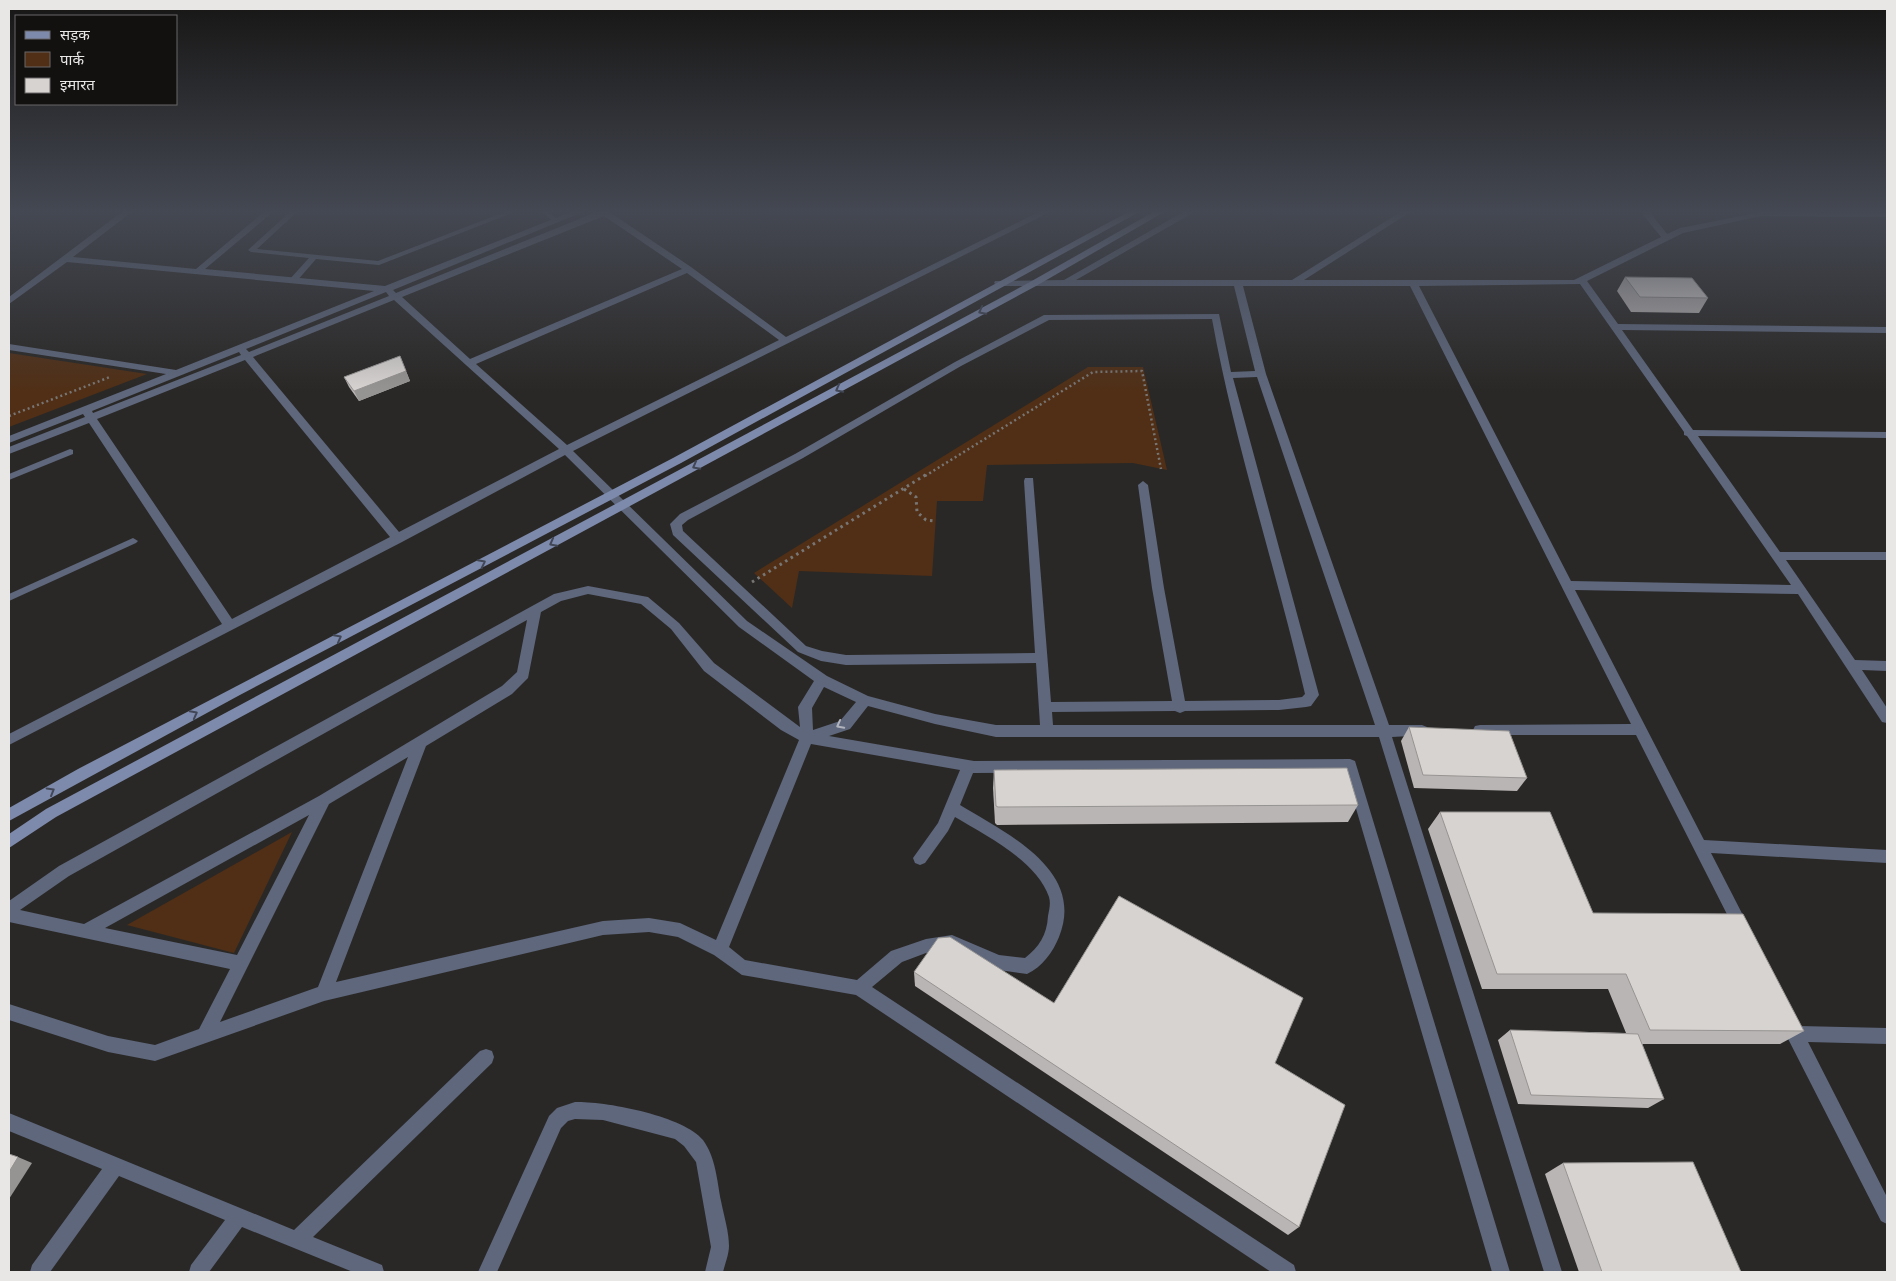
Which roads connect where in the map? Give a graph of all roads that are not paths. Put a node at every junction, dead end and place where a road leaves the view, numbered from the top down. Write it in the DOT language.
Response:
graph roads {
  1 [pos="49,271"];
  2 [pos="198,271"];
  3 [pos="301,271"];
  4 [pos="441,271"];
  5 [pos="449,271"];
  6 [pos="684,271"];
  7 [pos="690,271"];
  8 [pos="928,271"];
  9 [pos="1023,271"];
  10 [pos="1056,271"];
  11 [pos="1088,271"];
  12 [pos="1313,271"];
  13 [pos="1600,271"];
  14 [pos="293,280"];
  15 [pos="1582,280"];
  16 [pos="998,284"];
  17 [pos="1033,284"];
  18 [pos="1065,284"];
  19 [pos="1238,284"];
  20 [pos="1292,284"];
  21 [pos="1413,284"];
  22 [pos="392,292"];
  23 [pos="9,301"];
  24 [pos="1615,327"];
  25 [pos="1887,330"];
  26 [pos="786,341"];
  27 [pos="9,347"];
  28 [pos="243,352"];
  29 [pos="469,363"];
  30 [pos="176,373"];
  31 [pos="1261,374"];
  32 [pos="1227,375"];
  33 [pos="89,413"];
  34 [pos="1688,433"];
  35 [pos="1887,435"];
  36 [pos="9,440"];
  37 [pos="566,450"];
  38 [pos="9,451"];
  39 [pos="70,452"];
  40 [pos="9,477"];
  41 [pos="1029,481"];
  42 [pos="1143,485"];
  43 [pos="612,495"];
  44 [pos="623,505"];
  45 [pos="398,539"];
  46 [pos="133,541"];
  47 [pos="1776,556"];
  48 [pos="1887,556"];
  49 [pos="1568,585"];
  50 [pos="1800,590"];
  51 [pos="9,598"];
  52 [pos="535,612"];
  53 [pos="230,626"];
  54 [pos="1042,658"];
  55 [pos="1851,666"];
  56 [pos="1887,666"];
  57 [pos="822,680"];
  58 [pos="865,700"];
  59 [pos="1045,707"];
  60 [pos="1180,708"];
  61 [pos="1887,718"];
  62 [pos="1640,729"];
  63 [pos="1472,730"];
  64 [pos="1384,731"];
  65 [pos="1433,731"];
  66 [pos="1047,732"];
  67 [pos="807,738"];
  68 [pos="9,740"];
  69 [pos="421,740"];
  70 [pos="969,766"];
  71 [pos="324,800"];
  72 [pos="951,807"];
  73 [pos="9,815"];
  74 [pos="9,842"];
  75 [pos="1699,846"];
  76 [pos="1887,857"];
  77 [pos="920,858"];
  78 [pos="9,910"];
  79 [pos="9,915"];
  80 [pos="87,930"];
  81 [pos="1747,940"];
  82 [pos="720,950"];
  83 [pos="242,964"];
  84 [pos="860,988"];
  85 [pos="324,993"];
  86 [pos="1782,1008"];
  87 [pos="9,1012"];
  88 [pos="1795,1034"];
  89 [pos="204,1036"];
  90 [pos="1887,1036"];
  91 [pos="486,1057"];
  92 [pos="9,1122"];
  93 [pos="116,1165"];
  94 [pos="1887,1215"];
  95 [pos="239,1216"];
  96 [pos="297,1240"];
  97 [pos="39,1272"];
  98 [pos="198,1272"];
  99 [pos="375,1272"];
  100 [pos="487,1272"];
  101 [pos="714,1272"];
  102 [pos="1287,1272"];
  103 [pos="1501,1272"];
  104 [pos="1553,1272"];
  1 -- 23 [label="street"];
  2 -- 14 [label="street"];
  3 -- 14 [label="lane"];
  4 -- 22 [label="street"];
  5 -- 22 [label="street"];
  6 -- 29 [label="street"];
  7 -- 26 [label="street"];
  8 -- 26 [label="street"];
  9 -- 16 [label="street"];
  10 -- 17 [label="street"];
  11 -- 18 [label="street"];
  12 -- 20 [label="street"];
  13 -- 15 [label="street"];
  14 -- 22 [label="street"];
  15 -- 21 [label="street"];
  15 -- 24 [label="street"];
  16 -- 17 [label="street"];
  16 -- 43 [label="street"];
  17 -- 18 [label="street"];
  17 -- 44 [label="street, one-way"];
  18 -- 19 [label="street"];
  19 -- 20 [label="street"];
  19 -- 31 [label="street"];
  20 -- 21 [label="street"];
  21 -- 49 [label="street"];
  22 -- 28 [label="street"];
  22 -- 29 [label="street"];
  24 -- 25 [label="street"];
  24 -- 34 [label="street"];
  26 -- 37 [label="street"];
  27 -- 30 [label="street"];
  28 -- 30 [label="street"];
  28 -- 33 [label="street"];
  28 -- 45 [label="street"];
  29 -- 37 [label="street"];
  30 -- 33 [label="street"];
  31 -- 32 [label="street"];
  31 -- 64 [label="street"];
  32 -- 54 [label="street"];
  32 -- 60 [label="street"];
  33 -- 36 [label="street"];
  33 -- 38 [label="street"];
  33 -- 53 [label="street"];
  34 -- 35 [label="street"];
  34 -- 47 [label="street"];
  37 -- 43 [label="street"];
  37 -- 45 [label="street"];
  39 -- 40 [label="lane"];
  41 -- 54 [label="street"];
  42 -- 60 [label="street"];
  43 -- 44 [label="street"];
  73 -- 43 [label="street, one-way"];
  44 -- 57 [label="street"];
  44 -- 74 [label="street, one-way"];
  45 -- 53 [label="street"];
  46 -- 51 [label="lane"];
  47 -- 48 [label="street"];
  47 -- 50 [label="street"];
  49 -- 50 [label="street"];
  49 -- 62 [label="street"];
  50 -- 55 [label="street"];
  52 -- 67 [label="street"];
  52 -- 69 [label="street"];
  52 -- 78 [label="street"];
  53 -- 68 [label="street"];
  54 -- 59 [label="street"];
  55 -- 56 [label="street"];
  55 -- 61 [label="street"];
  57 -- 58 [label="street"];
  57 -- 67 [label="street"];
  58 -- 66 [label="street"];
  58 -- 67 [label="street, one-way"];
  59 -- 60 [label="street"];
  59 -- 66 [label="street"];
  62 -- 63 [label="street"];
  62 -- 75 [label="street"];
  64 -- 65 [label="street"];
  64 -- 66 [label="street"];
  64 -- 104 [label="street"];
  67 -- 70 [label="street"];
  67 -- 82 [label="street"];
  69 -- 71 [label="street"];
  69 -- 85 [label="street"];
  70 -- 72 [label="street"];
  70 -- 103 [label="street"];
  71 -- 80 [label="street"];
  71 -- 83 [label="street"];
  72 -- 77 [label="street"];
  72 -- 84 [label="street"];
  75 -- 76 [label="street"];
  75 -- 81 [label="street"];
  79 -- 80 [label="street"];
  80 -- 83 [label="street"];
  82 -- 84 [label="street"];
  82 -- 85 [label="street"];
  83 -- 89 [label="street"];
  84 -- 102 [label="street"];
  85 -- 89 [label="street"];
  86 -- 88 [label="street"];
  87 -- 89 [label="street"];
  88 -- 90 [label="street"];
  88 -- 94 [label="street"];
  91 -- 96 [label="street"];
  92 -- 93 [label="street"];
  93 -- 95 [label="street"];
  93 -- 97 [label="street"];
  95 -- 96 [label="street"];
  95 -- 98 [label="street"];
  96 -- 99 [label="street"];
  100 -- 101 [label="street"];
}
